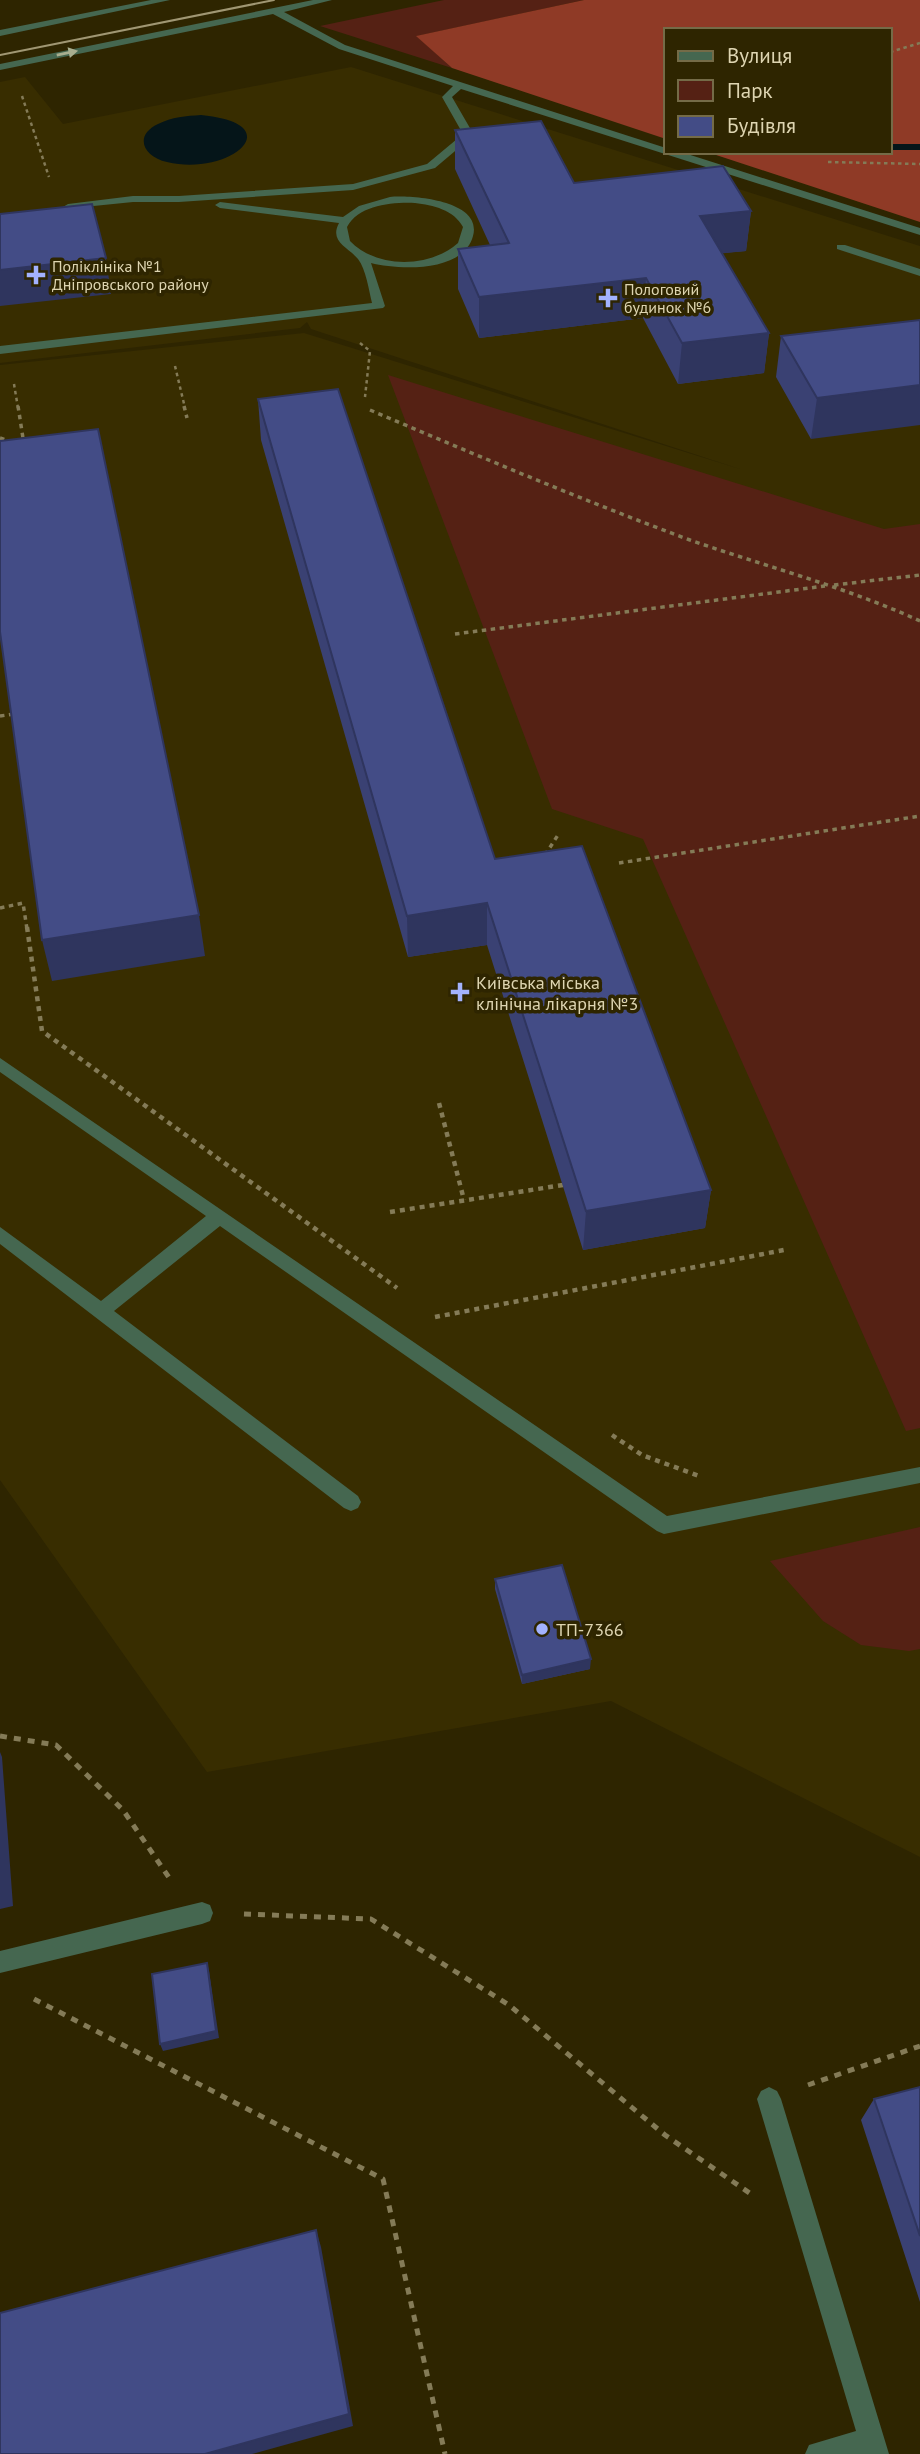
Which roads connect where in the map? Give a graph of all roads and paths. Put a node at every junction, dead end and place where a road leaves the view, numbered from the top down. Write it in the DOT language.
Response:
graph roads {
  1 [pos="165,0"];
  2 [pos="327,0"];
  3 [pos="275,11"];
  4 [pos="0,33"];
  5 [pos="920,43"];
  6 [pos="892,51"];
  7 [pos="0,67"];
  8 [pos="459,85"];
  9 [pos="18,86"];
  10 [pos="664,151"];
  11 [pos="674,154"];
  12 [pos="826,162"];
  13 [pos="920,164"];
  14 [pos="178,199"];
  15 [pos="59,208"];
  16 [pos="345,220"];
  17 [pos="920,232"];
  18 [pos="841,247"];
  19 [pos="364,258"];
  20 [pos="920,273"];
  21 [pos="335,311"];
  22 [pos="166,331"];
  23 [pos="6,349"];
  24 [pos="365,397"];
  25 [pos="369,410"];
  26 [pos="187,418"];
  27 [pos="0,438"];
  28 [pos="23,438"];
  29 [pos="6,440"];
  30 [pos="920,575"];
  31 [pos="829,585"];
  32 [pos="920,621"];
  33 [pos="454,634"];
  34 [pos="14,714"];
  35 [pos="0,716"];
  36 [pos="920,816"];
  37 [pos="558,835"];
  38 [pos="619,863"];
  39 [pos="540,864"];
  40 [pos="0,908"];
  41 [pos="0,1065"];
  42 [pos="439,1103"];
  43 [pos="563,1185"];
  44 [pos="464,1200"];
  45 [pos="390,1212"];
  46 [pos="218,1217"];
  47 [pos="0,1234"];
  48 [pos="784,1250"];
  49 [pos="404,1293"];
  50 [pos="424,1309"];
  51 [pos="101,1311"];
  52 [pos="434,1317"];
  53 [pos="446,1325"];
  54 [pos="608,1432"];
  55 [pos="920,1475"];
  56 [pos="704,1477"];
  57 [pos="351,1502"];
  58 [pos="0,1736"];
  59 [pos="198,1914"];
  60 [pos="0,1962"];
  61 [pos="25,1994"];
  62 [pos="920,2046"];
  63 [pos="769,2099"];
  64 [pos="809,2234"];
  65 [pos="874,2446"];
  66 [pos="445,2454"];
  67 [pos="818,2454"];
  1 -- 4 [label="street"];
  2 -- 3 [label="street"];
  7 -- 3 [label="street, one-way"];
  3 -- 8 [label="street"];
  5 -- 6 [label="path"];
  8 -- 10 [label="street"];
  8 -- 14 [label="street"];
  9 -- 15 [label="path"];
  11 -- 17 [label="street"];
  12 -- 13 [label="path"];
  14 -- 15 [label="street"];
  14 -- 16 [label="street"];
  16 -- 19 [label="street"];
  16 -- 19 [label="street"];
  18 -- 20 [label="street"];
  19 -- 21 [label="street"];
  21 -- 22 [label="street"];
  21 -- 24 [label="path"];
  22 -- 23 [label="street"];
  22 -- 26 [label="path"];
  23 -- 28 [label="path"];
  25 -- 31 [label="path"];
  27 -- 29 [label="path"];
  30 -- 31 [label="path"];
  31 -- 32 [label="path"];
  31 -- 33 [label="path"];
  34 -- 35 [label="path"];
  36 -- 38 [label="path"];
  37 -- 39 [label="path"];
  40 -- 49 [label="path"];
  41 -- 46 [label="street"];
  42 -- 44 [label="path"];
  43 -- 44 [label="path"];
  44 -- 45 [label="path"];
  46 -- 51 [label="street"];
  46 -- 55 [label="street"];
  47 -- 51 [label="street"];
  48 -- 52 [label="path"];
  50 -- 52 [label="path"];
  51 -- 57 [label="street"];
  52 -- 53 [label="path"];
  54 -- 56 [label="path"];
  58 -- 59 [label="path"];
  59 -- 60 [label="street"];
  59 -- 64 [label="path"];
  61 -- 66 [label="path"];
  62 -- 63 [label="path"];
  63 -- 64 [label="street"];
  64 -- 65 [label="street"];
  65 -- 67 [label="street"];
}
